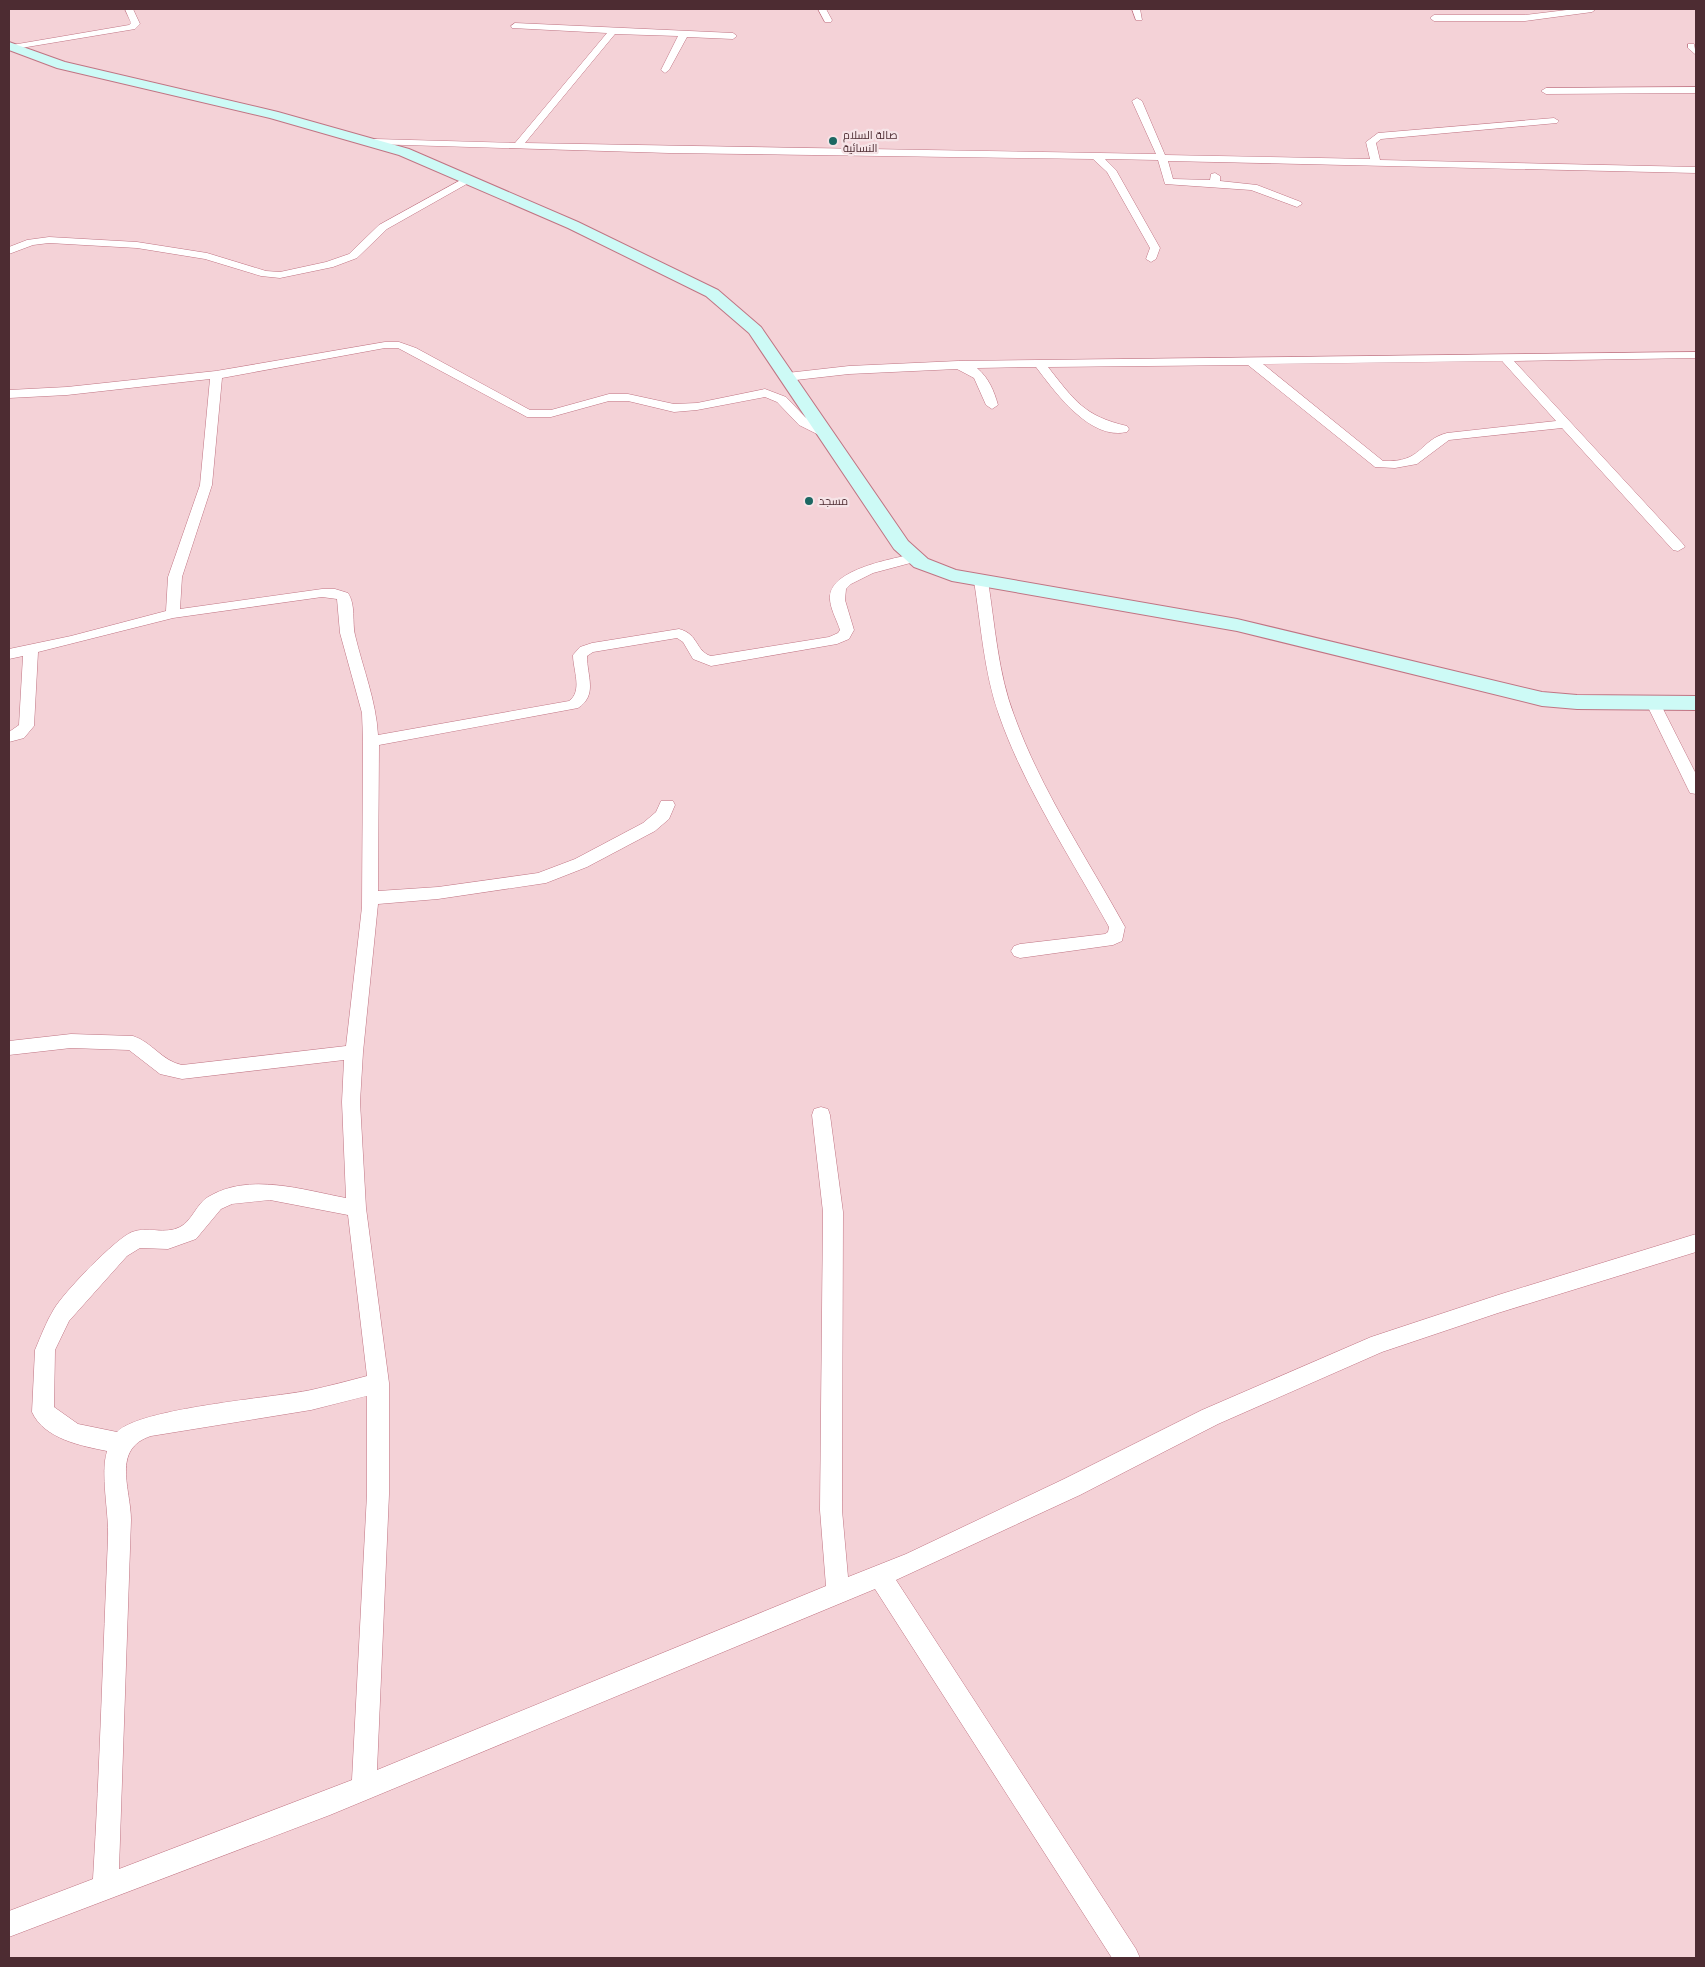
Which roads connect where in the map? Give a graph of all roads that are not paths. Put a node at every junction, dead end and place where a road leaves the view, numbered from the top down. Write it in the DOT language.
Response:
graph roads {
  1 [pos="130,9"];
  2 [pos="822,9"];
  3 [pos="1136,9"];
  4 [pos="1592,9"];
  5 [pos="1139,18"];
  6 [pos="1434,18"];
  7 [pos="828,20"];
  8 [pos="515,26"];
  9 [pos="613,31"];
  10 [pos="684,34"];
  11 [pos="733,36"];
  12 [pos="10,47"];
  13 [pos="666,70"];
  14 [pos="1696,90"];
  15 [pos="1546,91"];
  16 [pos="1136,101"];
  17 [pos="1554,121"];
  18 [pos="375,142"];
  19 [pos="518,145"];
  20 [pos="1096,156"];
  21 [pos="1162,158"];
  22 [pos="1376,162"];
  23 [pos="1696,170"];
  24 [pos="468,179"];
  25 [pos="1297,204"];
  26 [pos="9,251"];
  27 [pos="1151,259"];
  28 [pos="1696,355"];
  29 [pos="1506,359"];
  30 [pos="1250,360"];
  31 [pos="1040,365"];
  32 [pos="958,366"];
  33 [pos="216,375"];
  34 [pos="787,377"];
  35 [pos="9,394"];
  36 [pos="992,405"];
  37 [pos="1565,424"];
  38 [pos="1123,428"];
  39 [pos="825,434"];
  40 [pos="1678,547"];
  41 [pos="913,558"];
  42 [pos="981,581"];
  43 [pos="173,614"];
  44 [pos="31,650"];
  45 [pos="9,654"];
  46 [pos="1653,703"];
  47 [pos="1696,703"];
  48 [pos="9,737"];
  49 [pos="372,741"];
  50 [pos="1696,789"];
  51 [pos="667,805"];
  52 [pos="370,898"];
  53 [pos="1020,951"];
  54 [pos="9,1048"];
  55 [pos="354,1052"];
  56 [pos="821,1115"];
  57 [pos="356,1208"];
  58 [pos="1696,1243"];
  59 [pos="378,1383"];
  60 [pos="121,1443"];
  61 [pos="880,1576"];
  62 [pos="838,1593"];
  63 [pos="364,1787"];
  64 [pos="105,1888"];
  65 [pos="9,1924"];
  66 [pos="1127,1958"];
  1 -- 12 [label="street"];
  2 -- 7 [label="street"];
  3 -- 5 [label="street"];
  4 -- 6 [label="street"];
  8 -- 9 [label="street"];
  9 -- 10 [label="street"];
  9 -- 19 [label="street"];
  10 -- 11 [label="street"];
  10 -- 13 [label="street"];
  12 -- 18 [label="main road"];
  14 -- 15 [label="street"];
  16 -- 21 [label="street"];
  17 -- 22 [label="street"];
  18 -- 19 [label="street"];
  18 -- 24 [label="main road"];
  19 -- 20 [label="street"];
  20 -- 21 [label="street"];
  20 -- 27 [label="street"];
  21 -- 22 [label="street"];
  21 -- 25 [label="street"];
  22 -- 23 [label="street"];
  24 -- 26 [label="street"];
  24 -- 34 [label="main road"];
  28 -- 29 [label="street"];
  29 -- 30 [label="street"];
  29 -- 37 [label="street"];
  30 -- 31 [label="street"];
  30 -- 37 [label="street"];
  31 -- 32 [label="street"];
  31 -- 38 [label="street"];
  32 -- 34 [label="street"];
  32 -- 36 [label="street"];
  33 -- 35 [label="street"];
  33 -- 39 [label="street"];
  33 -- 43 [label="street"];
  34 -- 39 [label="main road"];
  37 -- 40 [label="street"];
  39 -- 41 [label="main road"];
  41 -- 42 [label="main road"];
  41 -- 49 [label="street"];
  42 -- 46 [label="main road"];
  42 -- 53 [label="street"];
  43 -- 44 [label="street"];
  43 -- 49 [label="street"];
  44 -- 45 [label="street"];
  44 -- 48 [label="street"];
  46 -- 47 [label="main road"];
  46 -- 50 [label="street"];
  49 -- 52 [label="street"];
  51 -- 52 [label="street"];
  52 -- 55 [label="street"];
  54 -- 55 [label="street"];
  55 -- 57 [label="street"];
  56 -- 62 [label="street"];
  57 -- 59 [label="street"];
  57 -- 60 [label="street"];
  58 -- 61 [label="street"];
  59 -- 60 [label="street"];
  59 -- 63 [label="street"];
  60 -- 64 [label="street"];
  61 -- 62 [label="street"];
  61 -- 66 [label="street"];
  62 -- 63 [label="street"];
  63 -- 64 [label="street"];
  64 -- 65 [label="street"];
}
